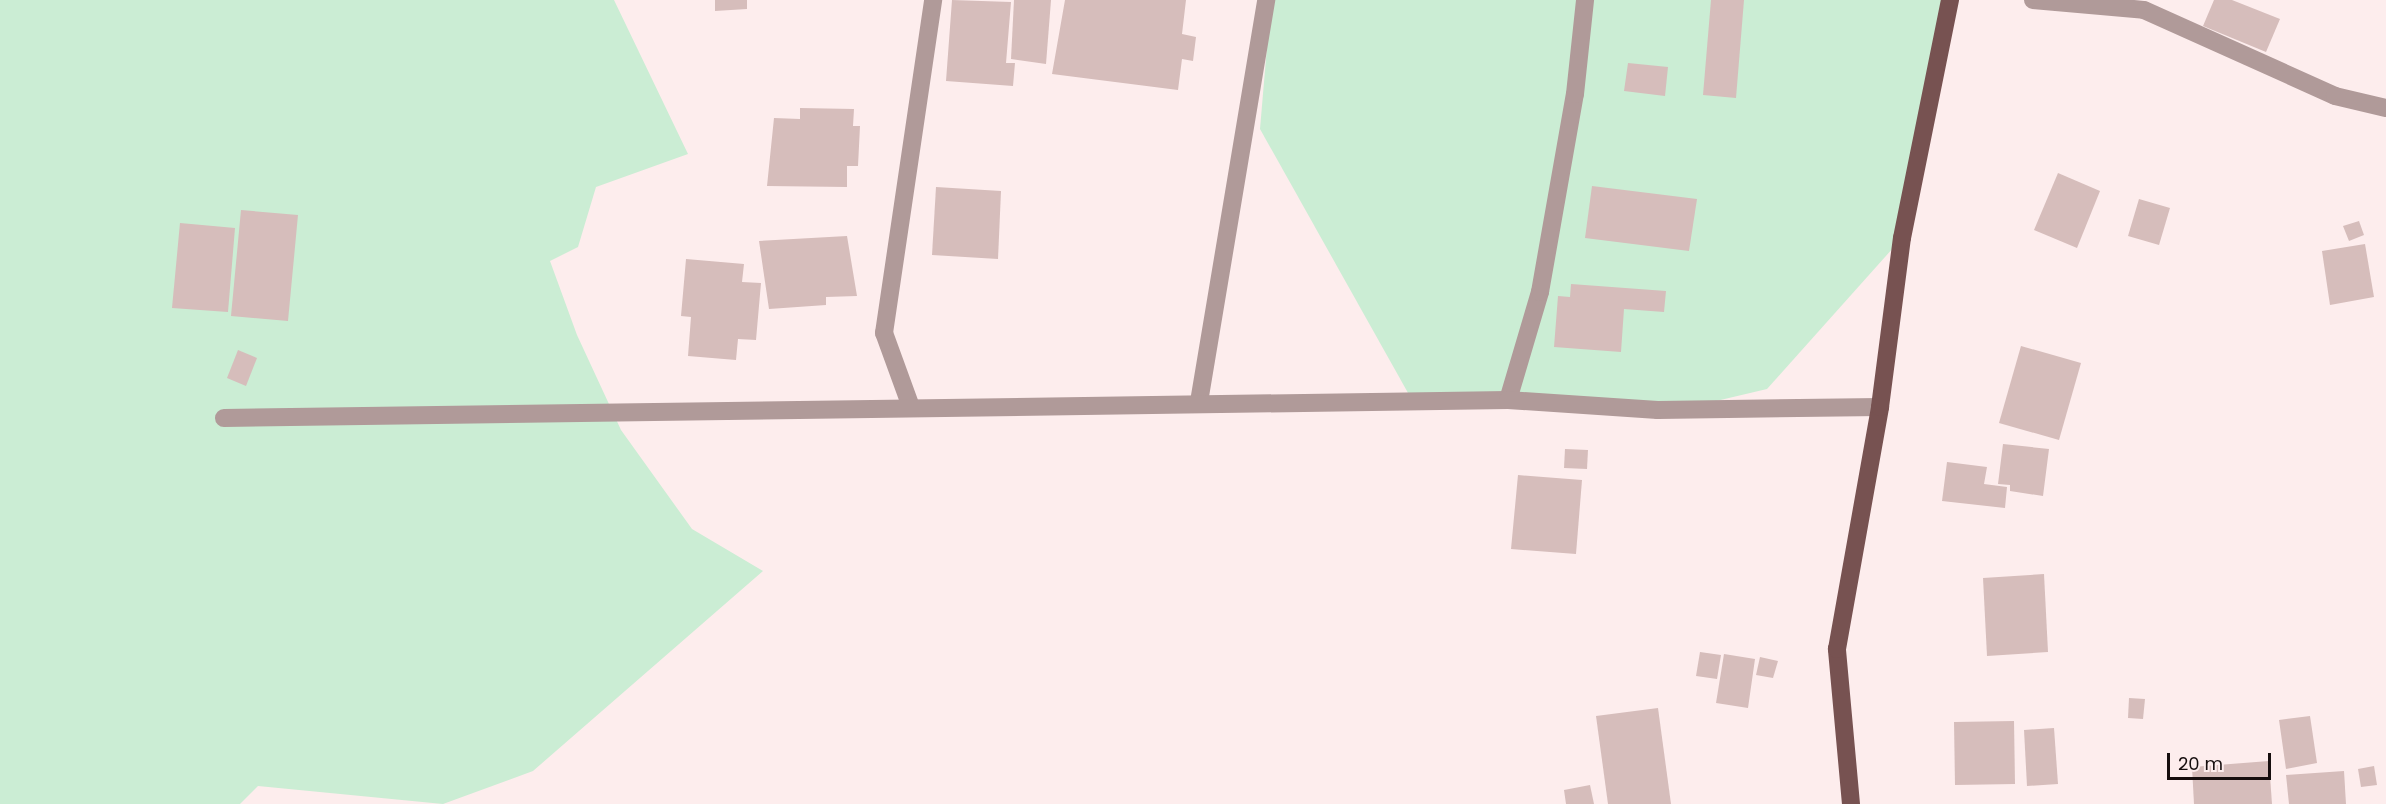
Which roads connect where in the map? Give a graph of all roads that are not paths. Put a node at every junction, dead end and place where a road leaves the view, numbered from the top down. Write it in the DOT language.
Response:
graph roads {
  1 [pos="933,0"];
  2 [pos="1266,0"];
  3 [pos="1585,0"];
  4 [pos="1950,0"];
  5 [pos="2033,0"];
  6 [pos="2386,108"];
  7 [pos="1508,400"];
  8 [pos="1199,402"];
  9 [pos="911,407"];
  10 [pos="1880,407"];
  11 [pos="224,418"];
  12 [pos="1851,804"];
  1 -- 9 [label="street"];
  2 -- 8 [label="street"];
  3 -- 7 [label="street"];
  4 -- 10 [label="main road"];
  5 -- 6 [label="street"];
  7 -- 8 [label="street"];
  7 -- 10 [label="street"];
  8 -- 9 [label="street"];
  9 -- 11 [label="street"];
  10 -- 12 [label="main road"];
}
